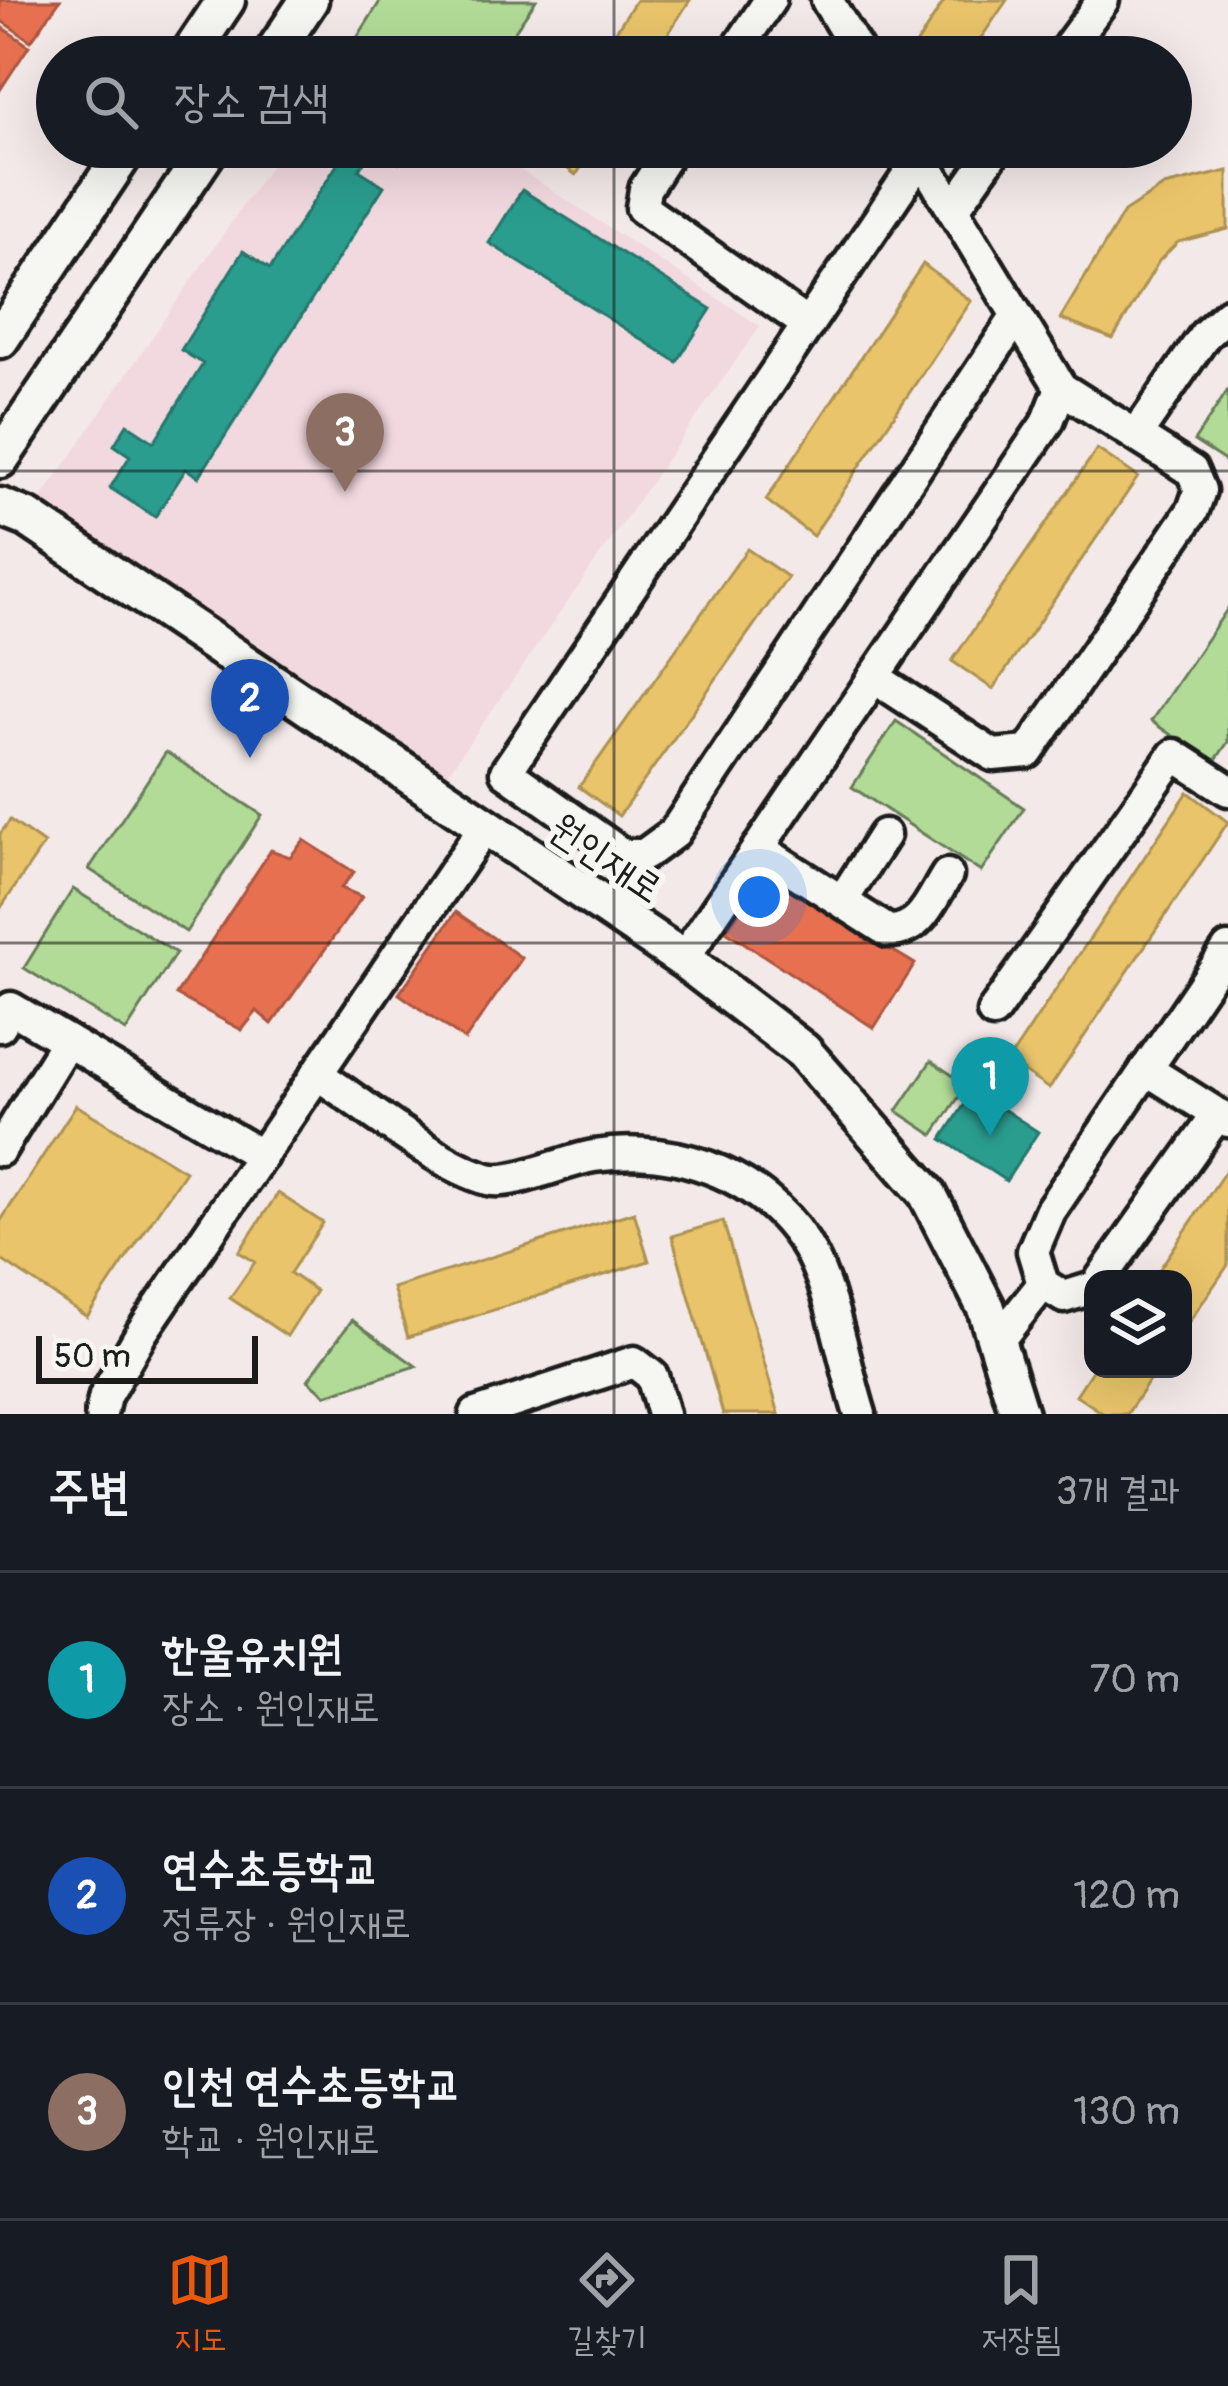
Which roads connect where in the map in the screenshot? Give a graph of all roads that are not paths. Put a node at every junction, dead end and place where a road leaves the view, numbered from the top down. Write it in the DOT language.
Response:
graph roads {
  1 [pos="309,0"];
  2 [pos="770,0"];
  3 [pos="827,0"];
  4 [pos="1103,0"];
  5 [pos="215,4"];
  6 [pos="199,36"];
  7 [pos="285,36"];
  8 [pos="746,36"];
  9 [pos="848,36"];
  10 [pos="1076,36"];
  11 [pos="114,168"];
  12 [pos="196,168"];
  13 [pos="658,168"];
  14 [pos="908,168"];
  15 [pos="928,168"];
  16 [pos="983,168"];
  17 [pos="953,210"];
  18 [pos="1228,314"];
  19 [pos="1017,316"];
  20 [pos="808,325"];
  21 [pos="0,339"];
  22 [pos="1061,388"];
  23 [pos="1137,434"];
  24 [pos="0,459"];
  25 [pos="0,507"];
  26 [pos="874,677"];
  27 [pos="1228,790"];
  28 [pos="485,826"];
  29 [pos="884,835"];
  30 [pos="758,848"];
  31 [pos="947,875"];
  32 [pos="842,901"];
  33 [pos="1228,949"];
  34 [pos="683,959"];
  35 [pos="993,1012"];
  36 [pos="0,1026"];
  37 [pos="68,1041"];
  38 [pos="1146,1070"];
  39 [pos="317,1074"];
  40 [pos="1222,1119"];
  41 [pos="0,1150"];
  42 [pos="262,1156"];
  43 [pos="1108,1270"];
  44 [pos="1042,1284"];
  45 [pos="1084,1291"];
  46 [pos="997,1342"];
  47 [pos="101,1414"];
  48 [pos="476,1414"];
  49 [pos="663,1414"];
  50 [pos="860,1414"];
  51 [pos="1019,1414"];
  1 -- 7 [label="main road"];
  2 -- 8 [label="street"];
  3 -- 9 [label="street"];
  4 -- 10 [label="street"];
  5 -- 6 [label="main road"];
  11 -- 21 [label="main road"];
  12 -- 24 [label="main road"];
  13 -- 20 [label="street"];
  14 -- 20 [label="street"];
  15 -- 17 [label="street"];
  16 -- 17 [label="street"];
  17 -- 19 [label="street"];
  18 -- 23 [label="street"];
  19 -- 20 [label="street"];
  19 -- 22 [label="street"];
  22 -- 23 [label="street"];
  22 -- 26 [label="street"];
  23 -- 26 [label="street"];
  25 -- 28 [label="main road, 원인재로"];
  26 -- 30 [label="street"];
  27 -- 35 [label="street"];
  28 -- 34 [label="main road, 원인재로"];
  28 -- 39 [label="street"];
  29 -- 32 [label="street"];
  30 -- 32 [label="street"];
  30 -- 34 [label="street"];
  31 -- 32 [label="street"];
  33 -- 38 [label="street"];
  34 -- 46 [label="main road, 원인재로"];
  36 -- 37 [label="street"];
  37 -- 41 [label="street"];
  37 -- 42 [label="street"];
  38 -- 40 [label="street"];
  38 -- 44 [label="street"];
  39 -- 42 [label="street"];
  39 -- 50 [label="street"];
  40 -- 43 [label="street"];
  42 -- 47 [label="street"];
  44 -- 45 [label="street"];
  44 -- 46 [label="street"];
  46 -- 51 [label="main road, 원인재로"];
  48 -- 49 [label="street"];
}
